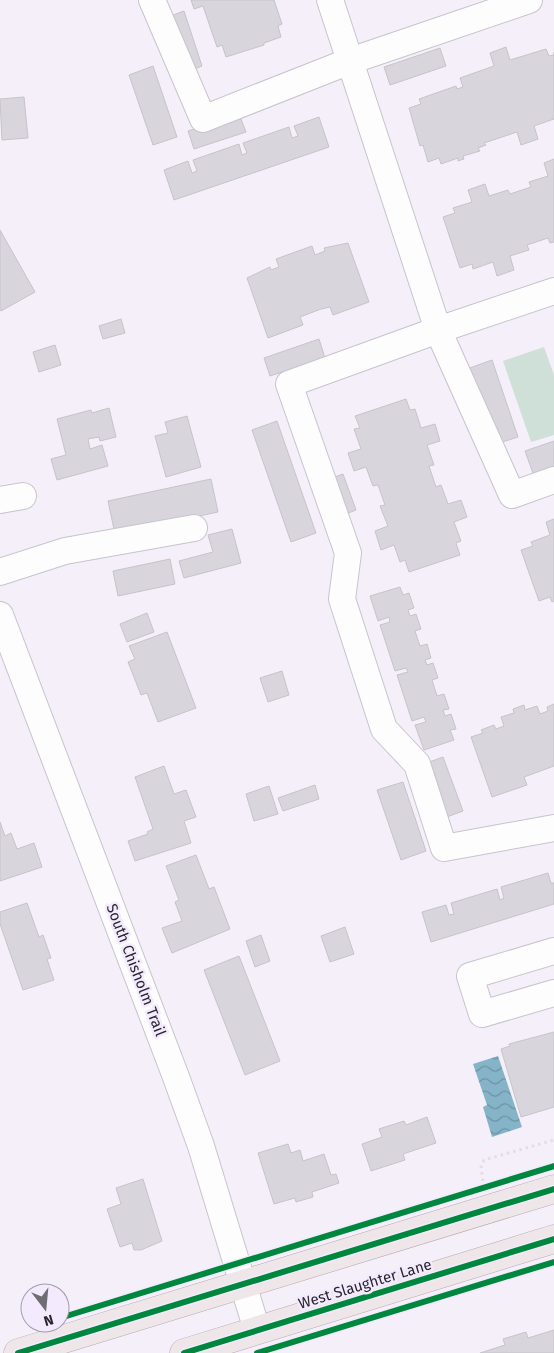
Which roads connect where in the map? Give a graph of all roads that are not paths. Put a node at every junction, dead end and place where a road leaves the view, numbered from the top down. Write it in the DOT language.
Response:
graph roads {
  1 [pos="152,0"];
  2 [pos="330,0"];
  3 [pos="529,0"];
  4 [pos="350,61"];
  5 [pos="554,291"];
  6 [pos="438,330"];
  7 [pos="554,480"];
  8 [pos="194,528"];
  9 [pos="0,572"];
  10 [pos="0,615"];
  11 [pos="554,828"];
  12 [pos="554,951"];
  13 [pos="554,993"];
  14 [pos="554,1189"];
  15 [pos="554,1239"];
  16 [pos="243,1284"];
  17 [pos="257,1330"];
  18 [pos="18,1353"];
  19 [pos="184,1353"];
  1 -- 4 [label="street"];
  2 -- 4 [label="street"];
  3 -- 4 [label="street"];
  4 -- 6 [label="street"];
  5 -- 6 [label="street"];
  6 -- 7 [label="street"];
  6 -- 11 [label="street"];
  8 -- 9 [label="street"];
  10 -- 16 [label="street, South Chisholm Trail"];
  12 -- 13 [label="street"];
  14 -- 16 [label="main road"];
  15 -- 17 [label="main road, West Slaughter Lane"];
  16 -- 17 [label="street, South Chisholm Trail"];
  16 -- 18 [label="main road"];
  17 -- 19 [label="main road, West Slaughter Lane"];
}
